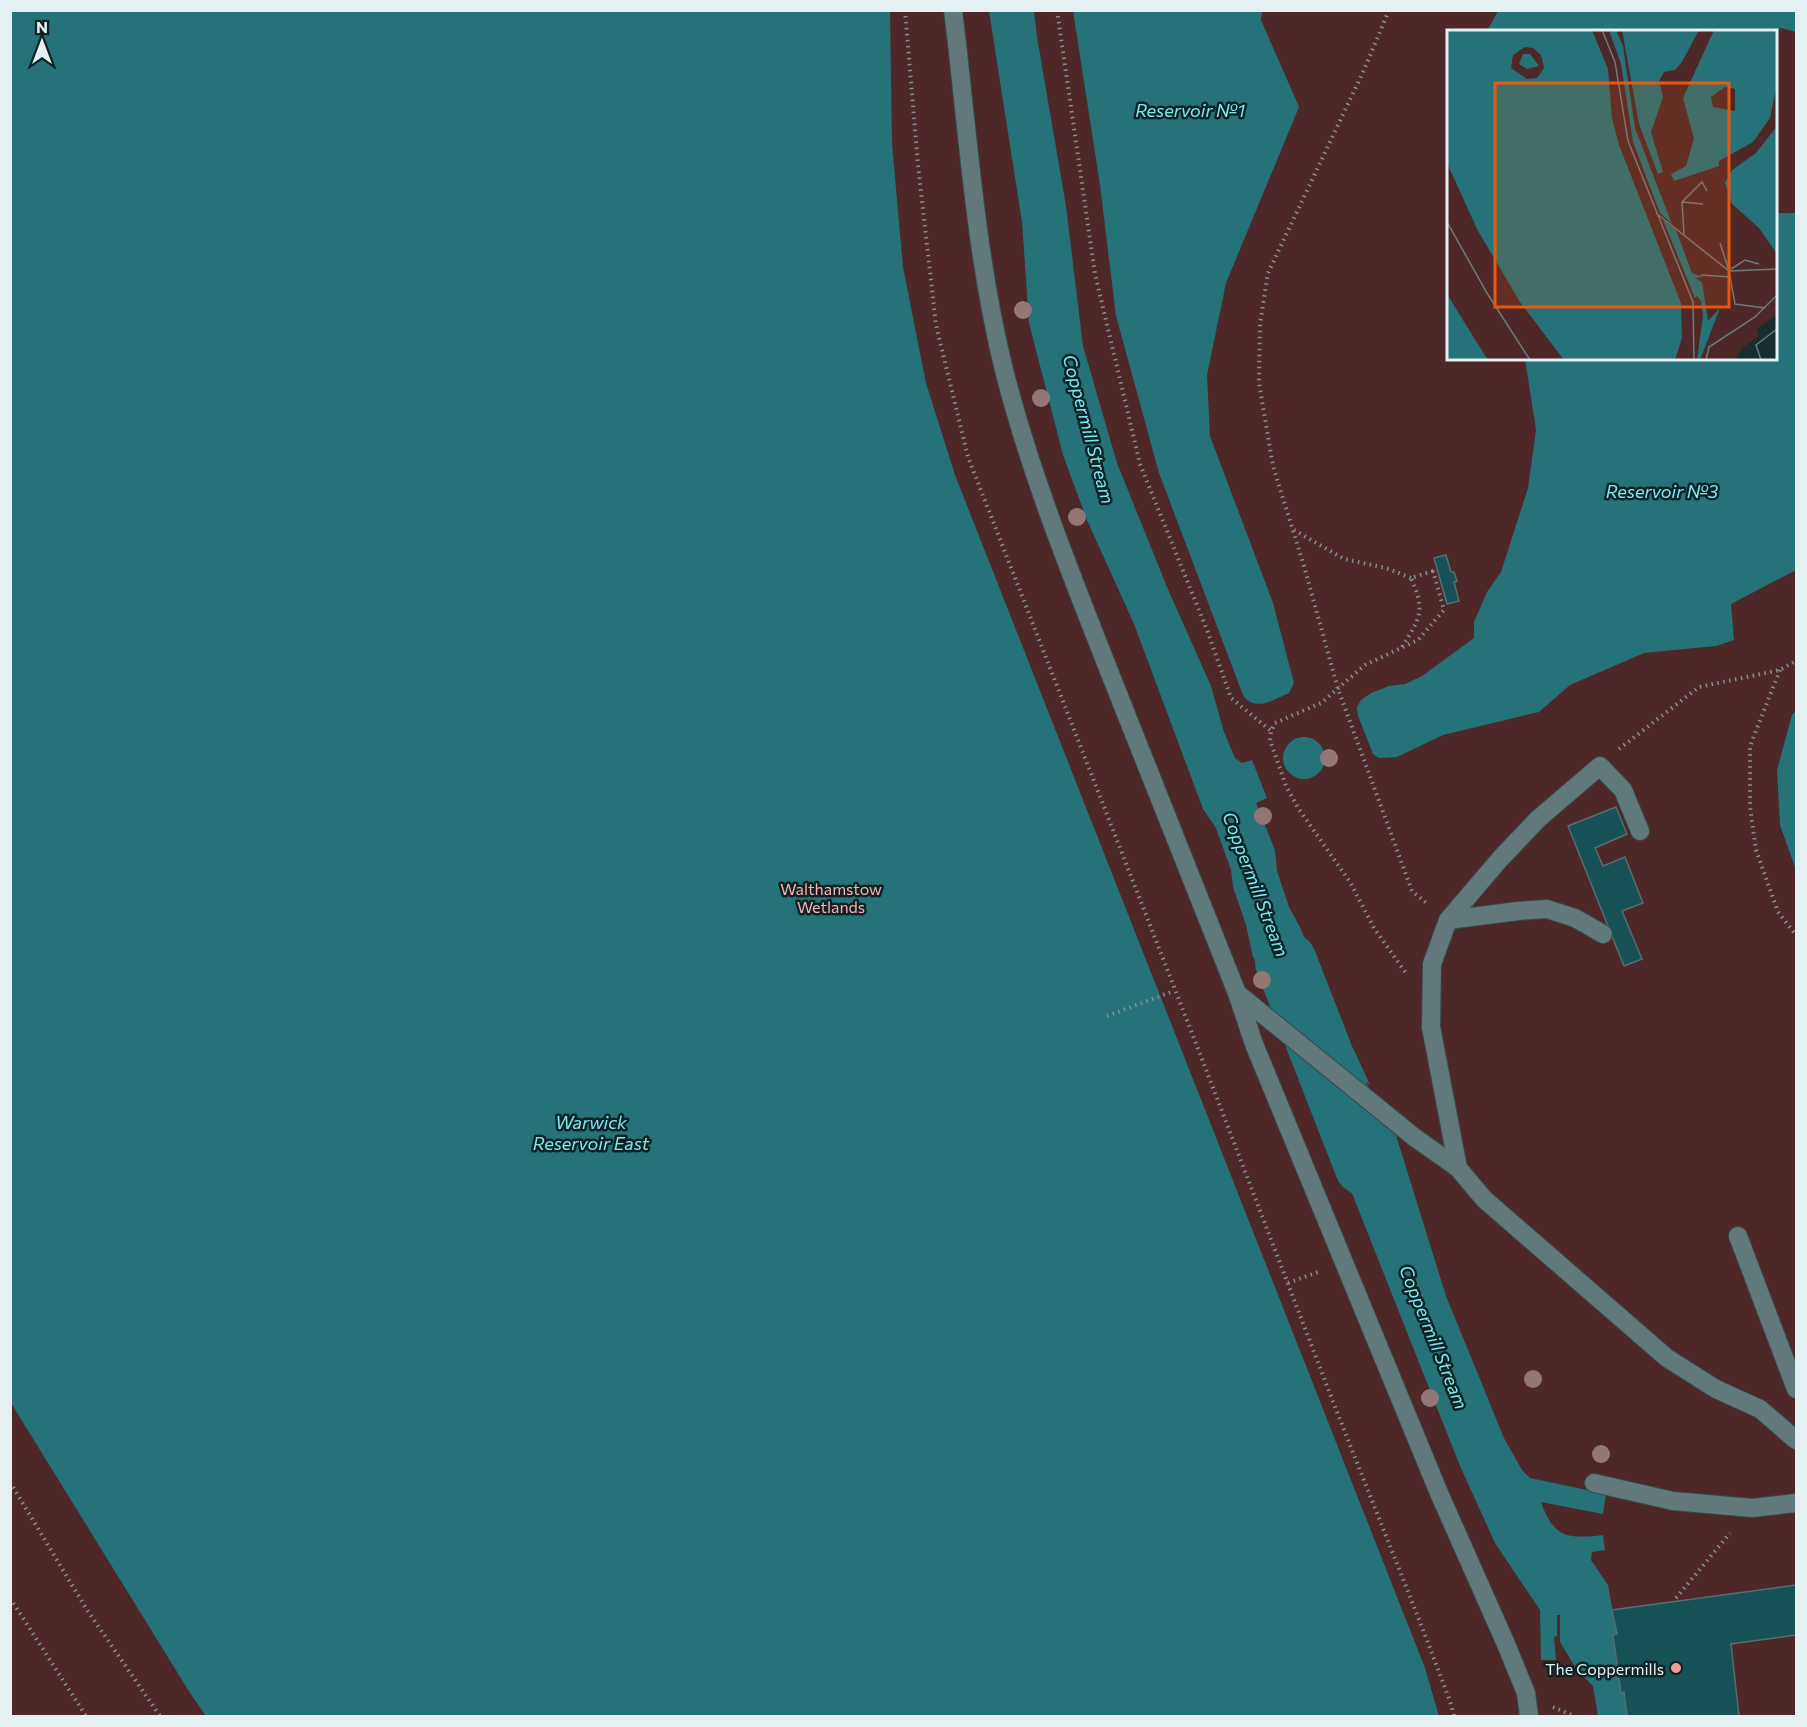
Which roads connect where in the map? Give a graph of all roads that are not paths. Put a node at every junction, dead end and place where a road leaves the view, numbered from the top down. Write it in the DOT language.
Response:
graph roads {
  1 [pos="953,10"];
  2 [pos="1640,831"];
  3 [pos="1448,920"];
  4 [pos="1603,934"];
  5 [pos="1237,993"];
  6 [pos="1458,1168"];
  7 [pos="1738,1236"];
  8 [pos="1797,1389"];
  9 [pos="1797,1440"];
  10 [pos="1594,1483"];
  11 [pos="1797,1503"];
  12 [pos="1529,1716"];
  1 -- 5 [label="lane"];
  2 -- 3 [label="lane"];
  3 -- 4 [label="lane"];
  3 -- 6 [label="lane"];
  5 -- 6 [label="lane"];
  5 -- 12 [label="lane"];
  6 -- 9 [label="lane"];
  7 -- 8 [label="lane"];
  10 -- 11 [label="lane"];
}
